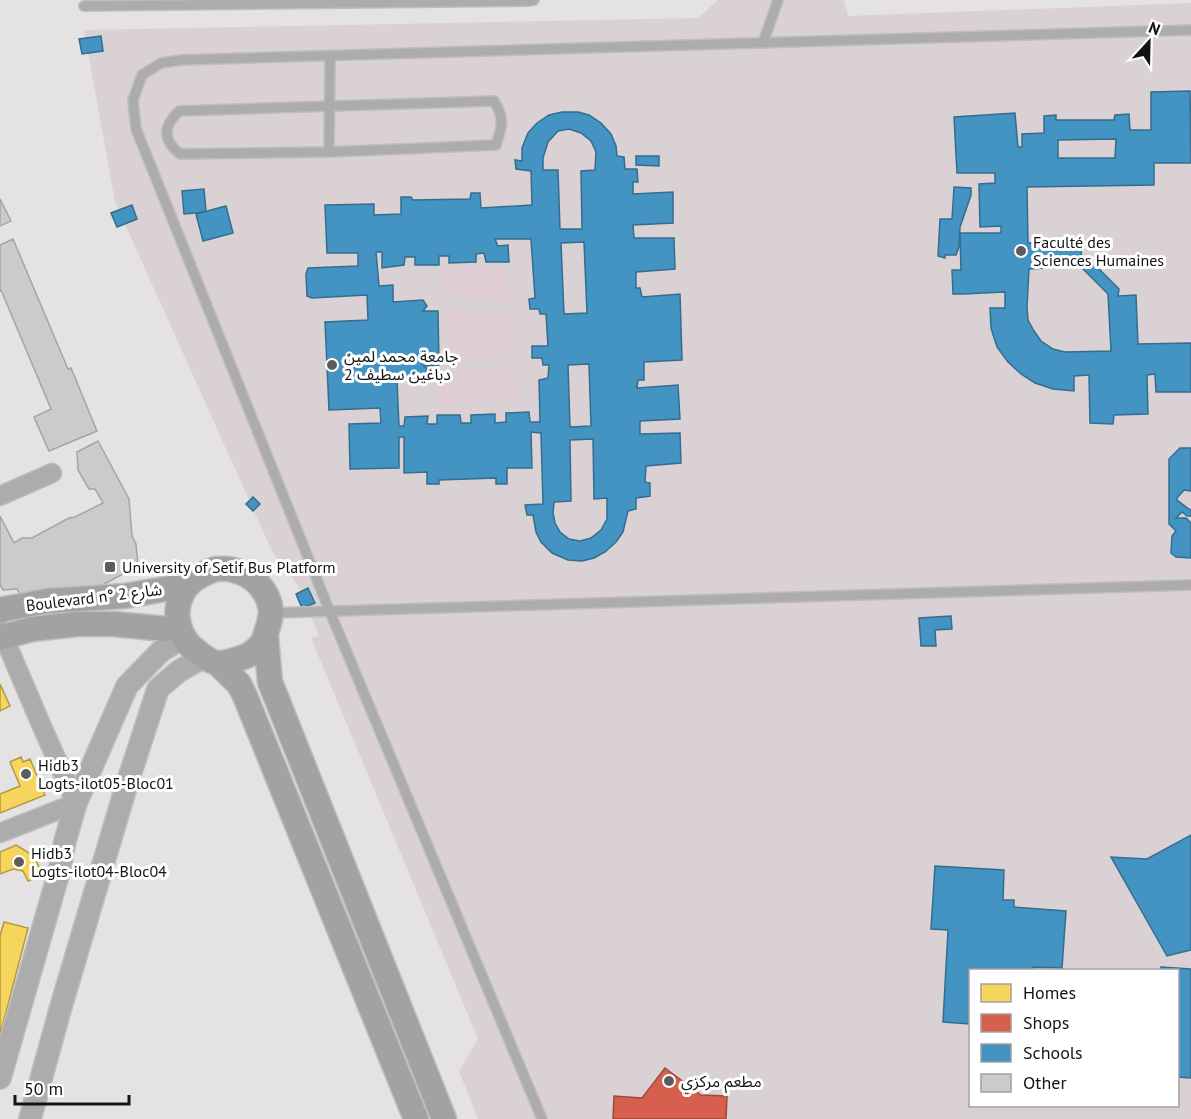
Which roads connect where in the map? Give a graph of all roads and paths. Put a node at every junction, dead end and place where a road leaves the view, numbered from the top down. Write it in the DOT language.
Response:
graph roads {
  1 [pos="534,0"];
  2 [pos="778,0"];
  3 [pos="84,6"];
  4 [pos="1191,30"];
  5 [pos="763,43"];
  6 [pos="330,56"];
  7 [pos="329,106"];
  8 [pos="329,152"];
  9 [pos="52,472"];
  10 [pos="0,496"];
  11 [pos="188,585"];
  12 [pos="1191,585"];
  13 [pos="0,610"];
  14 [pos="330,612"];
  15 [pos="271,613"];
  16 [pos="181,631"];
  17 [pos="1,634"];
  18 [pos="266,637"];
  19 [pos="210,660"];
  20 [pos="76,803"];
  21 [pos="0,833"];
  22 [pos="0,1078"];
  23 [pos="30,1119"];
  24 [pos="416,1119"];
  25 [pos="444,1119"];
  26 [pos="542,1119"];
  1 -- 3 [label="lane"];
  2 -- 5 [label="lane"];
  4 -- 5 [label="lane"];
  5 -- 6 [label="lane"];
  6 -- 7 [label="lane"];
  6 -- 14 [label="lane"];
  7 -- 8 [label="lane"];
  7 -- 8 [label="lane"];
  7 -- 8 [label="lane"];
  9 -- 10 [label="street"];
  11 -- 13 [label="main road, Boulevard n° شارع 2"];
  11 -- 15 [label="main road"];
  11 -- 16 [label="main road"];
  12 -- 14 [label="lane"];
  14 -- 15 [label="lane"];
  14 -- 26 [label="lane"];
  15 -- 18 [label="main road"];
  16 -- 17 [label="main road, Boulevard n° شارع 2"];
  16 -- 19 [label="main road"];
  16 -- 20 [label="street"];
  17 -- 20 [label="street"];
  18 -- 19 [label="main road"];
  18 -- 25 [label="main road"];
  19 -- 23 [label="street"];
  19 -- 24 [label="main road"];
  20 -- 21 [label="street"];
  20 -- 22 [label="street"];
}
